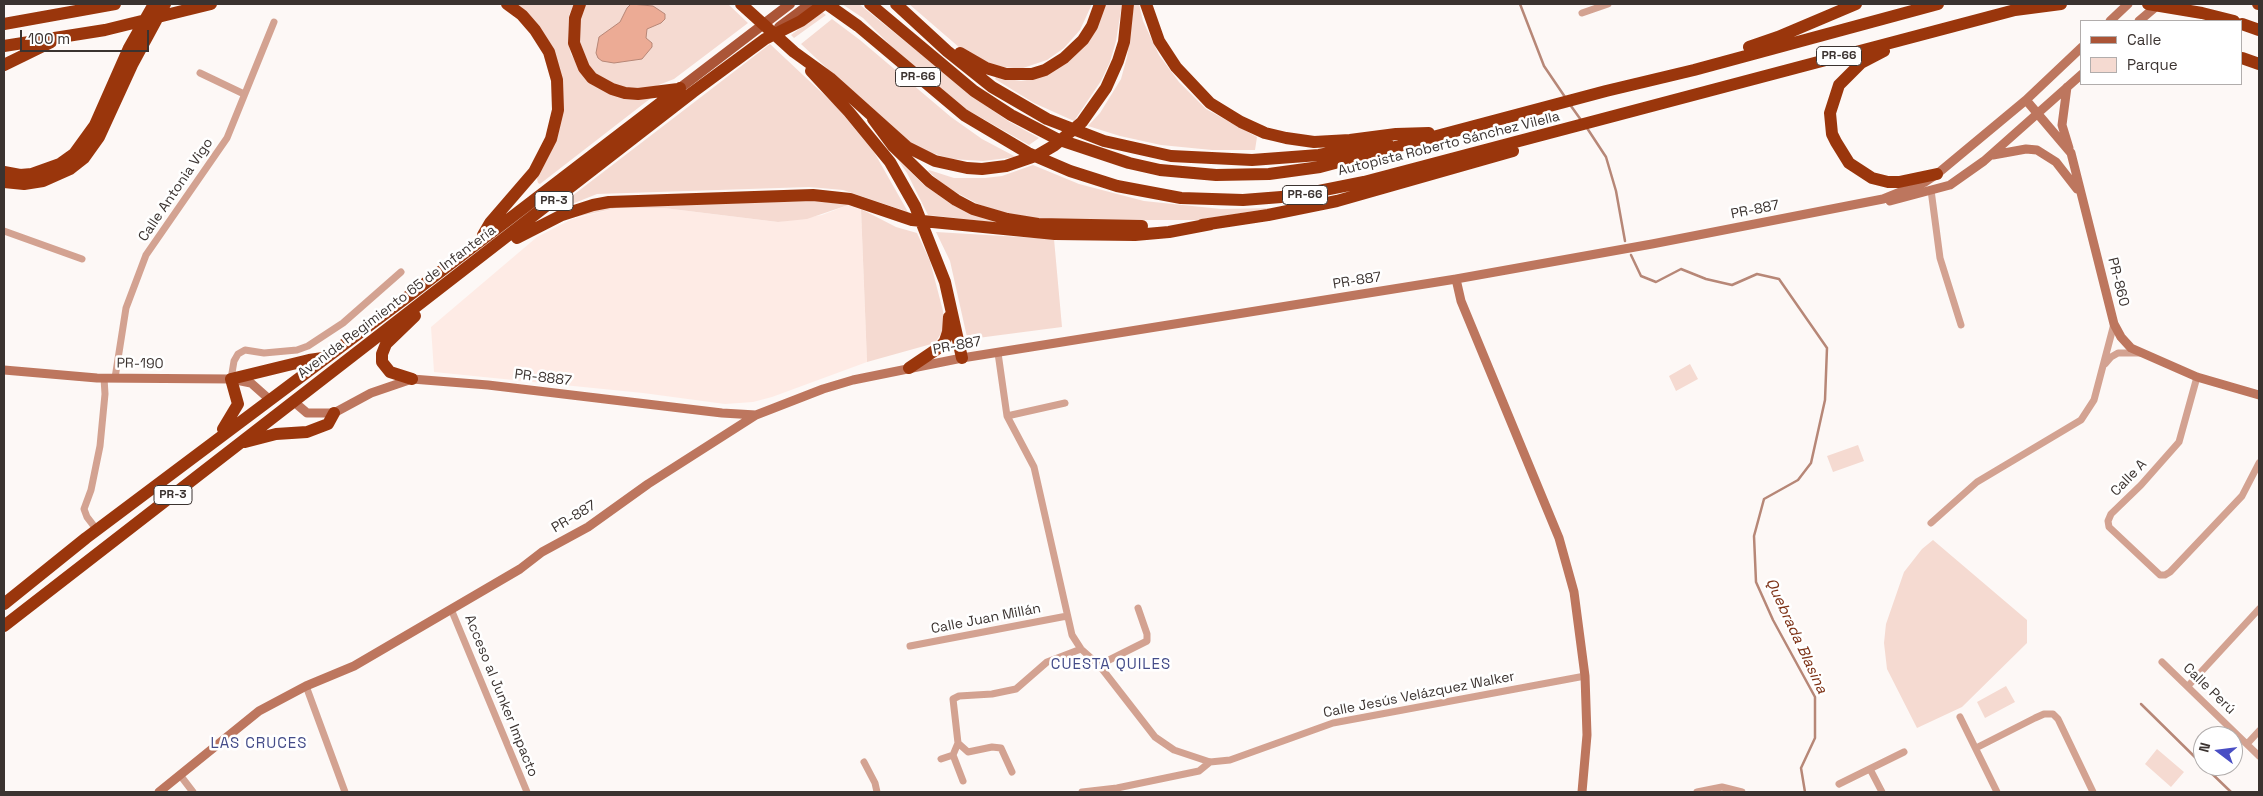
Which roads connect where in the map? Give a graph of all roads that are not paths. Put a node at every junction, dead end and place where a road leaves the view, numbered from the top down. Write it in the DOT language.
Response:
graph roads {
  1 [pos="112,4"];
  2 [pos="154,4"];
  3 [pos="165,4"];
  4 [pos="211,4"];
  5 [pos="507,4"];
  6 [pos="580,4"];
  7 [pos="741,4"];
  8 [pos="790,4"];
  9 [pos="810,4"];
  10 [pos="825,4"];
  11 [pos="870,4"];
  12 [pos="896,4"];
  13 [pos="1100,4"];
  14 [pos="1128,4"];
  15 [pos="1146,4"];
  16 [pos="1608,4"];
  17 [pos="1856,4"];
  18 [pos="1938,4"];
  19 [pos="2061,4"];
  20 [pos="2128,4"];
  21 [pos="2148,4"];
  22 [pos="2158,4"];
  23 [pos="1582,13"];
  24 [pos="2111,20"];
  25 [pos="2141,20"];
  26 [pos="2230,20"];
  27 [pos="274,22"];
  28 [pos="4,24"];
  29 [pos="2243,24"];
  30 [pos="922,26"];
  31 [pos="2259,30"];
  32 [pos="56,38"];
  33 [pos="765,39"];
  34 [pos="1904,41"];
  35 [pos="4,46"];
  36 [pos="2080,49"];
  37 [pos="794,52"];
  38 [pos="2243,58"];
  39 [pos="2259,64"];
  40 [pos="4,65"];
  41 [pos="1694,70"];
  42 [pos="200,74"];
  43 [pos="2080,76"];
  44 [pos="2067,87"];
  45 [pos="680,88"];
  46 [pos="244,94"];
  47 [pos="2026,100"];
  48 [pos="2038,114"];
  49 [pos="873,119"];
  50 [pos="1446,133"];
  51 [pos="1537,136"];
  52 [pos="2071,153"];
  53 [pos="1991,156"];
  54 [pos="4,172"];
  55 [pos="1937,174"];
  56 [pos="4,182"];
  57 [pos="1931,190"];
  58 [pos="2083,198"];
  59 [pos="1865,202"];
  60 [pos="1211,224"];
  61 [pos="4,231"];
  62 [pos="480,241"];
  63 [pos="82,259"];
  64 [pos="938,262"];
  65 [pos="464,270"];
  66 [pos="400,272"];
  67 [pos="1456,279"];
  68 [pos="436,291"];
  69 [pos="2114,324"];
  70 [pos="1961,325"];
  71 [pos="998,353"];
  72 [pos="2143,354"];
  73 [pos="324,358"];
  74 [pos="962,358"];
  75 [pos="2103,366"];
  76 [pos="909,368"];
  77 [pos="4,370"];
  78 [pos="104,378"];
  79 [pos="115,378"];
  80 [pos="2197,378"];
  81 [pos="231,379"];
  82 [pos="412,379"];
  83 [pos="2259,396"];
  84 [pos="270,399"];
  85 [pos="293,401"];
  86 [pos="1065,403"];
  87 [pos="334,413"];
  88 [pos="756,415"];
  89 [pos="1007,416"];
  90 [pos="216,440"];
  91 [pos="236,445"];
  92 [pos="2259,463"];
  93 [pos="1931,523"];
  94 [pos="97,530"];
  95 [pos="4,604"];
  96 [pos="1138,608"];
  97 [pos="2259,608"];
  98 [pos="451,609"];
  99 [pos="1067,616"];
  100 [pos="4,626"];
  101 [pos="910,646"];
  102 [pos="1081,650"];
  103 [pos="2162,662"];
  104 [pos="1099,665"];
  105 [pos="1585,676"];
  106 [pos="306,686"];
  107 [pos="2188,686"];
  108 [pos="1960,718"];
  109 [pos="2259,731"];
  110 [pos="958,743"];
  111 [pos="2247,744"];
  112 [pos="1976,748"];
  113 [pos="1904,752"];
  114 [pos="953,755"];
  115 [pos="2259,756"];
  116 [pos="941,759"];
  117 [pos="864,762"];
  118 [pos="1210,762"];
  119 [pos="1870,769"];
  120 [pos="1012,772"];
  121 [pos="180,775"];
  122 [pos="963,781"];
  123 [pos="1839,784"];
  124 [pos="1117,790"];
  125 [pos="159,792"];
  126 [pos="193,792"];
  127 [pos="345,792"];
  128 [pos="527,792"];
  129 [pos="877,792"];
  130 [pos="1082,792"];
  131 [pos="1582,792"];
  132 [pos="1697,792"];
  133 [pos="1742,792"];
  134 [pos="1882,792"];
  135 [pos="1997,792"];
  136 [pos="2093,792"];
  1 -- 28 [label="highway"];
  2 -- 54 [label="highway"];
  3 -- 56 [label="highway"];
  4 -- 32 [label="highway"];
  5 -- 62 [label="highway"];
  6 -- 45 [label="highway"];
  7 -- 37 [label="highway"];
  8 -- 45 [label="main road, Avenida Regimiento 65 de Infantería / PR-3"];
  9 -- 33 [label="main road, Avenida Regimiento 65 de Infantería / PR-3"];
  10 -- 33 [label="highway"];
  10 -- 51 [label="highway, Autopista Roberto Sánchez Vilella / PR-66"];
  11 -- 50 [label="highway, Autopista Roberto Sánchez Vilella / PR-66"];
  12 -- 30 [label="highway"];
  13 -- 30 [label="highway"];
  14 -- 49 [label="highway"];
  15 -- 50 [label="highway"];
  16 -- 23 [label="street"];
  17 -- 41 [label="highway"];
  18 -- 41 [label="highway, Autopista Roberto Sánchez Vilella / PR-66"];
  19 -- 34 [label="highway, Autopista Roberto Sánchez Vilella / PR-66"];
  20 -- 24 [label="street"];
  21 -- 26 [label="highway"];
  22 -- 25 [label="street"];
  27 -- 46 [label="street, Calle Antonia Vigo"];
  29 -- 31 [label="highway"];
  30 -- 50 [label="highway"];
  32 -- 35 [label="highway"];
  32 -- 40 [label="highway"];
  33 -- 65 [label="highway, Avenida Regimiento 65 de Infantería / PR-3"];
  34 -- 51 [label="highway, Autopista Roberto Sánchez Vilella / PR-66"];
  34 -- 55 [label="highway"];
  36 -- 47 [label="street, PR-887"];
  37 -- 49 [label="highway"];
  37 -- 64 [label="highway"];
  38 -- 39 [label="highway"];
  41 -- 50 [label="highway, Autopista Roberto Sánchez Vilella / PR-66"];
  42 -- 46 [label="street"];
  43 -- 44 [label="street, PR-887"];
  44 -- 48 [label="street, PR-887"];
  44 -- 52 [label="street"];
  45 -- 62 [label="highway, Avenida Regimiento 65 de Infantería / PR-3"];
  46 -- 79 [label="street, Calle Antonia Vigo"];
  47 -- 48 [label="street, PR-860 / PR-860"];
  47 -- 55 [label="street, PR-887"];
  48 -- 52 [label="street, PR-860 / PR-860"];
  48 -- 53 [label="street, PR-887"];
  49 -- 60 [label="highway"];
  51 -- 60 [label="highway"];
  52 -- 58 [label="street, PR-860 / PR-860"];
  53 -- 57 [label="street, PR-887"];
  53 -- 58 [label="street"];
  55 -- 59 [label="street, PR-887"];
  57 -- 59 [label="street, PR-887"];
  57 -- 70 [label="street"];
  58 -- 69 [label="street, PR-860 / PR-860"];
  59 -- 67 [label="street, PR-887"];
  60 -- 65 [label="highway"];
  61 -- 63 [label="street"];
  62 -- 73 [label="highway, Avenida Regimiento 65 de Infantería / PR-3"];
  64 -- 74 [label="highway"];
  64 -- 76 [label="highway"];
  65 -- 68 [label="highway, Avenida Regimiento 65 de Infantería / PR-3"];
  66 -- 81 [label="street"];
  67 -- 71 [label="street, PR-887"];
  67 -- 105 [label="street"];
  68 -- 82 [label="highway"];
  68 -- 85 [label="highway, Avenida Regimiento 65 de Infantería / PR-3"];
  69 -- 72 [label="street, PR-860 / PR-860"];
  69 -- 75 [label="street"];
  71 -- 74 [label="street, PR-887"];
  71 -- 89 [label="street, Calle Jesús Velázquez Walker"];
  72 -- 75 [label="street"];
  72 -- 80 [label="street, PR-860 / PR-860"];
  73 -- 81 [label="highway"];
  73 -- 84 [label="highway, Avenida Regimiento 65 de Infantería / PR-3"];
  74 -- 76 [label="street, PR-887"];
  75 -- 93 [label="street"];
  76 -- 88 [label="street, PR-887"];
  77 -- 78 [label="street, PR-190 / PR-190"];
  78 -- 79 [label="street, PR-190 / PR-190"];
  78 -- 94 [label="street"];
  79 -- 81 [label="street, PR-190 / PR-190"];
  80 -- 83 [label="street, PR-860 / PR-860"];
  80 -- 92 [label="street, Calle A"];
  81 -- 84 [label="street, PR-190 / PR-190"];
  81 -- 90 [label="highway"];
  82 -- 87 [label="street, PR-8887 / PR-8887"];
  82 -- 88 [label="street, PR-8887 / PR-8887"];
  84 -- 90 [label="highway, Avenida Regimiento 65 de Infantería / PR-3"];
  85 -- 87 [label="street"];
  85 -- 91 [label="highway, Avenida Regimiento 65 de Infantería / PR-3"];
  86 -- 89 [label="street"];
  87 -- 91 [label="highway"];
  88 -- 98 [label="street, PR-887"];
  89 -- 99 [label="street, Calle Jesús Velázquez Walker"];
  90 -- 94 [label="highway, Avenida Regimiento 65 de Infantería / PR-3"];
  91 -- 100 [label="highway, Avenida Regimiento 65 de Infantería / PR-3"];
  94 -- 95 [label="highway, Avenida Regimiento 65 de Infantería / PR-3"];
  96 -- 104 [label="street"];
  97 -- 107 [label="street"];
  98 -- 106 [label="street, PR-887"];
  98 -- 128 [label="street, Acceso al Junker Impacto"];
  99 -- 101 [label="street, Calle Juan Millán"];
  99 -- 102 [label="street, Calle Jesús Velázquez Walker"];
  102 -- 104 [label="street, Calle Jesús Velázquez Walker"];
  102 -- 110 [label="street"];
  103 -- 107 [label="street, Calle Perú"];
  104 -- 118 [label="street, Calle Jesús Velázquez Walker"];
  105 -- 118 [label="street, Calle Jesús Velázquez Walker"];
  105 -- 131 [label="street"];
  106 -- 121 [label="street, PR-887"];
  106 -- 127 [label="street"];
  107 -- 111 [label="street, Calle Perú"];
  108 -- 112 [label="street"];
  109 -- 111 [label="street"];
  110 -- 114 [label="street"];
  110 -- 120 [label="street"];
  111 -- 115 [label="street, Calle Perú"];
  112 -- 135 [label="street"];
  112 -- 136 [label="street"];
  113 -- 119 [label="street"];
  114 -- 116 [label="street"];
  114 -- 122 [label="street"];
  117 -- 129 [label="street"];
  118 -- 124 [label="street"];
  119 -- 123 [label="street"];
  119 -- 134 [label="street"];
  121 -- 125 [label="street, PR-887"];
  121 -- 126 [label="street"];
  124 -- 130 [label="street"];
  132 -- 133 [label="street"];
}
